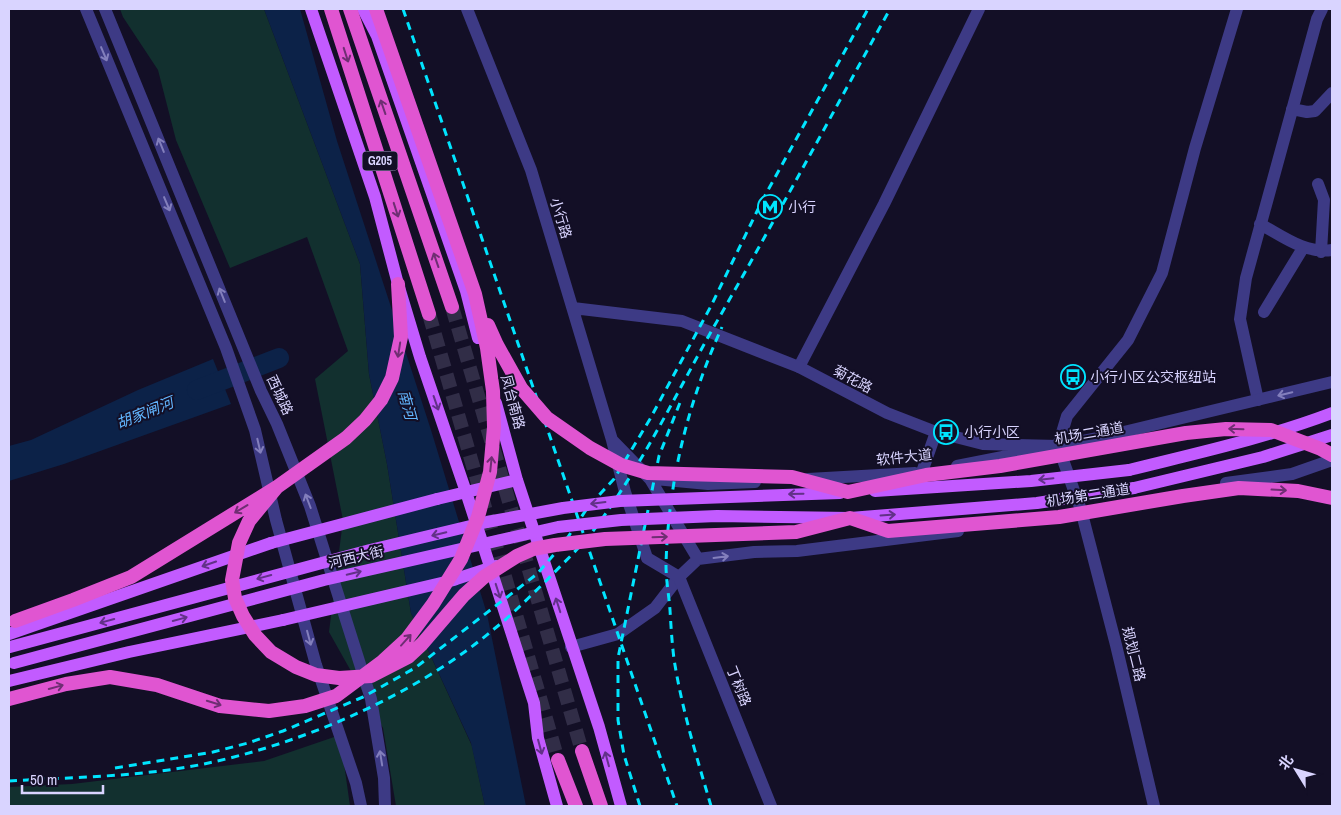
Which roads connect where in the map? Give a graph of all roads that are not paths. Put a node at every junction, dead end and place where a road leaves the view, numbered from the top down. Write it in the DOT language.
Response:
graph roads {
  1 [pos="86,9"];
  2 [pos="105,9"];
  3 [pos="311,9"];
  4 [pos="331,9"];
  5 [pos="350,9"];
  6 [pos="363,9"];
  7 [pos="376,9"];
  8 [pos="467,9"];
  9 [pos="979,9"];
  10 [pos="1237,9"];
  11 [pos="1322,9"];
  12 [pos="1332,93"];
  13 [pos="1292,109"];
  14 [pos="1318,184"];
  15 [pos="1260,224"];
  16 [pos="1303,248"];
  17 [pos="1326,251"];
  18 [pos="398,284"];
  19 [pos="475,294"];
  20 [pos="452,306"];
  21 [pos="572,308"];
  22 [pos="1264,312"];
  23 [pos="429,314"];
  24 [pos="799,368"];
  25 [pos="1332,382"];
  26 [pos="1258,400"];
  27 [pos="1332,413"];
  28 [pos="936,432"];
  29 [pos="1332,434"];
  30 [pos="612,440"];
  31 [pos="1058,446"];
  32 [pos="1332,455"];
  33 [pos="1332,460"];
  34 [pos="922,472"];
  35 [pos="650,479"];
  36 [pos="516,480"];
  37 [pos="277,487"];
  38 [pos="466,492"];
  39 [pos="848,492"];
  40 [pos="1332,498"];
  41 [pos="1081,510"];
  42 [pos="850,518"];
  43 [pos="541,553"];
  44 [pos="698,559"];
  45 [pos="490,567"];
  46 [pos="679,577"];
  47 [pos="12,622"];
  48 [pos="9,634"];
  49 [pos="571,647"];
  50 [pos="9,648"];
  51 [pos="9,664"];
  52 [pos="9,682"];
  53 [pos="9,699"];
  54 [pos="582,751"];
  55 [pos="558,760"];
  56 [pos="361,806"];
  57 [pos="385,806"];
  58 [pos="557,806"];
  59 [pos="576,806"];
  60 [pos="601,806"];
  61 [pos="621,806"];
  62 [pos="771,806"];
  63 [pos="1154,806"];
  1 -- 56 [label="street, one-way"];
  57 -- 2 [label="street, 西城路, one-way"];
  3 -- 18 [label="main road"];
  4 -- 23 [label="highway, G205, one-way"];
  20 -- 5 [label="highway, G205, one-way"];
  6 -- 36 [label="main road, 凤台南路"];
  7 -- 19 [label="highway, bridge"];
  8 -- 21 [label="street, 小行路"];
  9 -- 24 [label="street"];
  10 -- 31 [label="street"];
  11 -- 13 [label="street"];
  12 -- 13 [label="street"];
  13 -- 15 [label="street"];
  14 -- 17 [label="street"];
  15 -- 16 [label="street"];
  15 -- 26 [label="street"];
  16 -- 17 [label="street"];
  16 -- 22 [label="street"];
  18 -- 37 [label="highway, one-way, bridge"];
  18 -- 38 [label="main road, one-way, bridge"];
  19 -- 39 [label="highway, bridge"];
  53 -- 19 [label="highway, one-way, bridge"];
  21 -- 24 [label="street, 菊花路"];
  21 -- 30 [label="street, 小行路"];
  24 -- 28 [label="street, 菊花路"];
  25 -- 26 [label="street, 软件大道, one-way"];
  26 -- 31 [label="street, 软件大道"];
  27 -- 39 [label="main road, one-way, bridge"];
  28 -- 31 [label="street, 菊花路"];
  28 -- 34 [label="street"];
  42 -- 29 [label="main road, one-way, bridge"];
  30 -- 35 [label="street, 小行路"];
  30 -- 46 [label="street, 小行路"];
  31 -- 34 [label="street, 软件大道"];
  31 -- 41 [label="street"];
  32 -- 39 [label="highway, 机场二通道, one-way, bridge"];
  33 -- 41 [label="street"];
  34 -- 35 [label="street, 软件大道"];
  35 -- 44 [label="street, 小行路"];
  36 -- 38 [label="main road"];
  36 -- 43 [label="main road, 凤台南路"];
  37 -- 42 [label="highway, one-way, bridge"];
  37 -- 47 [label="highway, one-way, bridge"];
  38 -- 45 [label="main road"];
  38 -- 48 [label="main road, one-way, bridge"];
  39 -- 50 [label="main road, 河西大街, one-way, bridge"];
  42 -- 40 [label="highway, 机场第二通道, one-way, bridge"];
  44 -- 41 [label="street, one-way"];
  41 -- 63 [label="street, 规划二路"];
  51 -- 42 [label="main road, 河西大街, one-way, bridge"];
  43 -- 45 [label="main road"];
  49 -- 43 [label="main road, 凤台南路, one-way"];
  44 -- 46 [label="street"];
  45 -- 52 [label="main road, bridge"];
  45 -- 58 [label="main road, one-way"];
  46 -- 49 [label="street"];
  46 -- 62 [label="street, 丁树路"];
  61 -- 49 [label="main road, 凤台南路, one-way"];
  54 -- 60 [label="highway"];
  55 -- 59 [label="highway"];
}
